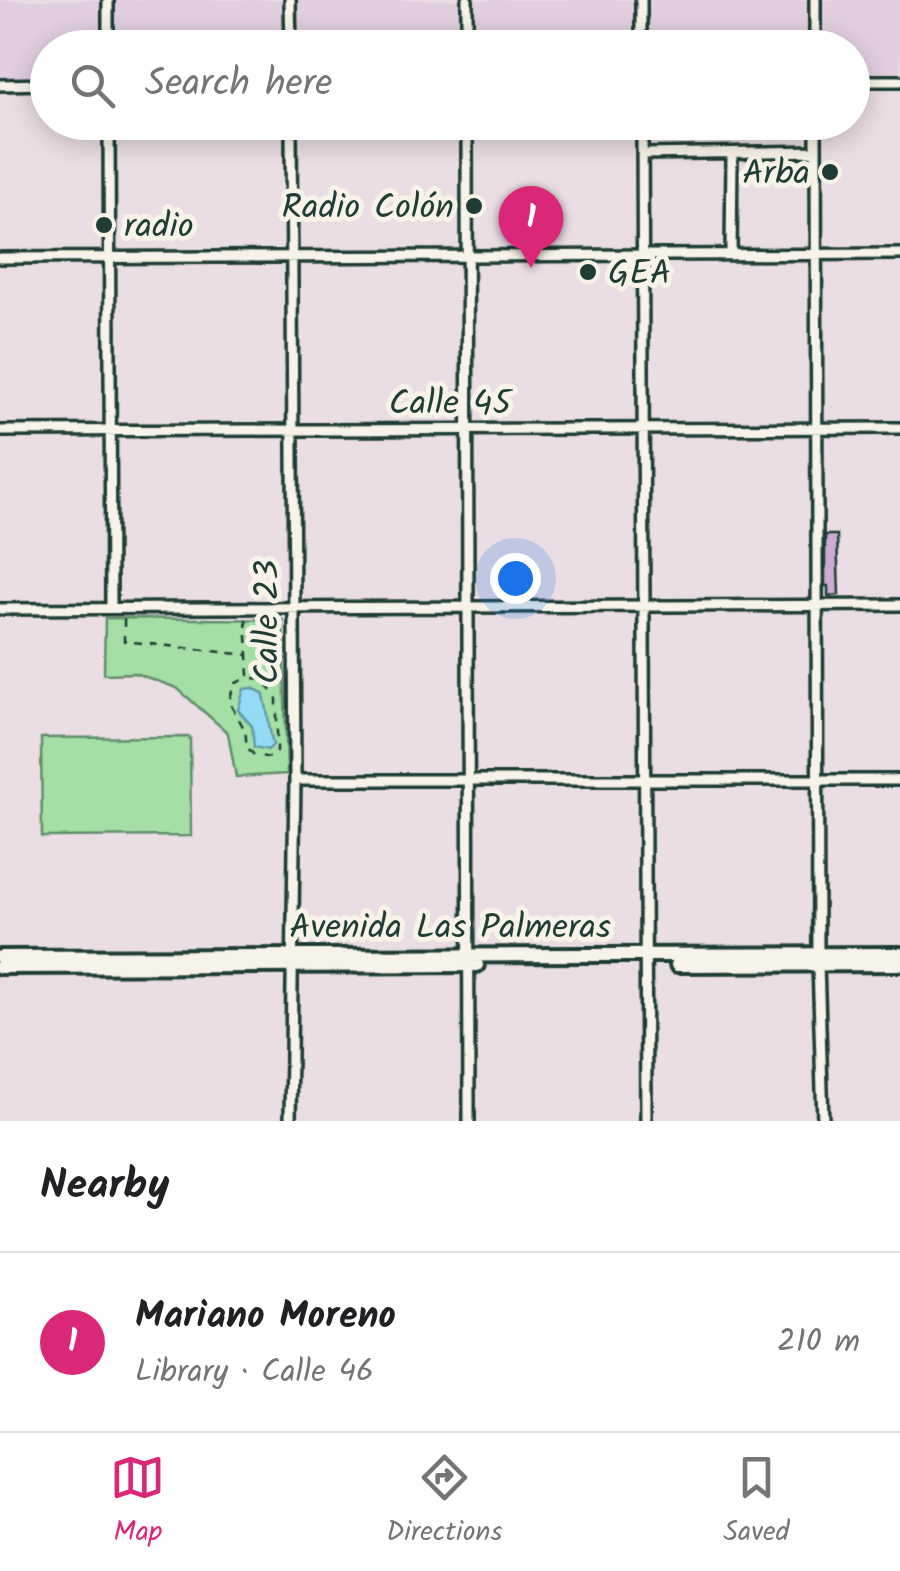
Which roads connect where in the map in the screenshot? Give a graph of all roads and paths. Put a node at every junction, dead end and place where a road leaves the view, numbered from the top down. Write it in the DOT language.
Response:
graph roads {
  1 [pos="108,0"];
  2 [pos="290,0"];
  3 [pos="467,0"];
  4 [pos="641,0"];
  5 [pos="815,0"];
  6 [pos="108,30"];
  7 [pos="290,30"];
  8 [pos="467,30"];
  9 [pos="641,30"];
  10 [pos="816,30"];
  11 [pos="870,81"];
  12 [pos="900,81"];
  13 [pos="30,84"];
  14 [pos="0,85"];
  15 [pos="109,140"];
  16 [pos="291,140"];
  17 [pos="468,140"];
  18 [pos="643,140"];
  19 [pos="816,140"];
  20 [pos="816,151"];
  21 [pos="643,154"];
  22 [pos="732,154"];
  23 [pos="644,254"];
  24 [pos="900,254"];
  25 [pos="732,255"];
  26 [pos="816,255"];
  27 [pos="292,256"];
  28 [pos="468,256"];
  29 [pos="110,257"];
  30 [pos="0,258"];
  31 [pos="817,428"];
  32 [pos="900,428"];
  33 [pos="469,429"];
  34 [pos="110,430"];
  35 [pos="292,430"];
  36 [pos="645,430"];
  37 [pos="0,431"];
  38 [pos="900,605"];
  39 [pos="644,606"];
  40 [pos="817,606"];
  41 [pos="470,607"];
  42 [pos="111,608"];
  43 [pos="124,608"];
  44 [pos="294,608"];
  45 [pos="0,609"];
  46 [pos="246,620"];
  47 [pos="248,655"];
  48 [pos="249,678"];
  49 [pos="294,780"];
  50 [pos="470,780"];
  51 [pos="818,780"];
  52 [pos="900,780"];
  53 [pos="645,781"];
  54 [pos="900,954"];
  55 [pos="0,957"];
  56 [pos="820,959"];
  57 [pos="468,960"];
  58 [pos="290,961"];
  59 [pos="646,961"];
  60 [pos="900,964"];
  61 [pos="0,968"];
  62 [pos="290,1121"];
  63 [pos="469,1121"];
  64 [pos="646,1121"];
  65 [pos="823,1121"];
  1 -- 6 [label="street"];
  2 -- 7 [label="street"];
  3 -- 8 [label="street"];
  4 -- 9 [label="street"];
  5 -- 10 [label="street"];
  11 -- 12 [label="street"];
  13 -- 14 [label="street"];
  15 -- 29 [label="street"];
  16 -- 27 [label="street, Calle 23"];
  17 -- 28 [label="street"];
  18 -- 21 [label="street"];
  19 -- 20 [label="street"];
  20 -- 22 [label="street"];
  20 -- 26 [label="street"];
  21 -- 22 [label="street"];
  21 -- 23 [label="street"];
  22 -- 25 [label="street"];
  23 -- 25 [label="street"];
  23 -- 28 [label="street"];
  23 -- 36 [label="street"];
  24 -- 26 [label="street"];
  25 -- 26 [label="street"];
  26 -- 31 [label="street"];
  27 -- 28 [label="street"];
  27 -- 29 [label="street"];
  27 -- 35 [label="street, Calle 23"];
  28 -- 33 [label="street"];
  29 -- 30 [label="street"];
  29 -- 34 [label="street"];
  31 -- 32 [label="street, Calle 45"];
  31 -- 36 [label="street, Calle 45"];
  31 -- 40 [label="street"];
  33 -- 35 [label="street, Calle 45"];
  33 -- 36 [label="street, Calle 45"];
  33 -- 41 [label="street"];
  34 -- 35 [label="street, Calle 45"];
  34 -- 37 [label="street, Calle 45"];
  34 -- 42 [label="street"];
  35 -- 44 [label="street, Calle 23"];
  36 -- 39 [label="street"];
  38 -- 40 [label="street"];
  39 -- 40 [label="street"];
  39 -- 41 [label="street"];
  39 -- 53 [label="street"];
  40 -- 51 [label="street"];
  41 -- 44 [label="street"];
  41 -- 50 [label="street"];
  42 -- 43 [label="street"];
  42 -- 45 [label="street"];
  43 -- 44 [label="street"];
  43 -- 47 [label="path"];
  44 -- 49 [label="street, Calle 23"];
  46 -- 47 [label="path"];
  47 -- 48 [label="path"];
  48 -- 48 [label="path"];
  49 -- 50 [label="street"];
  49 -- 58 [label="street, Calle 23"];
  50 -- 53 [label="street"];
  50 -- 57 [label="street"];
  51 -- 52 [label="street"];
  51 -- 53 [label="street"];
  51 -- 56 [label="street"];
  53 -- 59 [label="street"];
  54 -- 56 [label="main road, Avenida Las Palmeras"];
  55 -- 58 [label="main road, Avenida Las Palmeras"];
  56 -- 59 [label="main road, Avenida Las Palmeras"];
  56 -- 60 [label="main road, Avenida Las Palmeras"];
  56 -- 65 [label="street"];
  57 -- 58 [label="main road, Avenida Las Palmeras"];
  57 -- 59 [label="main road, Avenida Las Palmeras"];
  57 -- 63 [label="street"];
  58 -- 61 [label="main road, Avenida Las Palmeras"];
  58 -- 62 [label="street, Calle 23"];
  59 -- 64 [label="street"];
}
